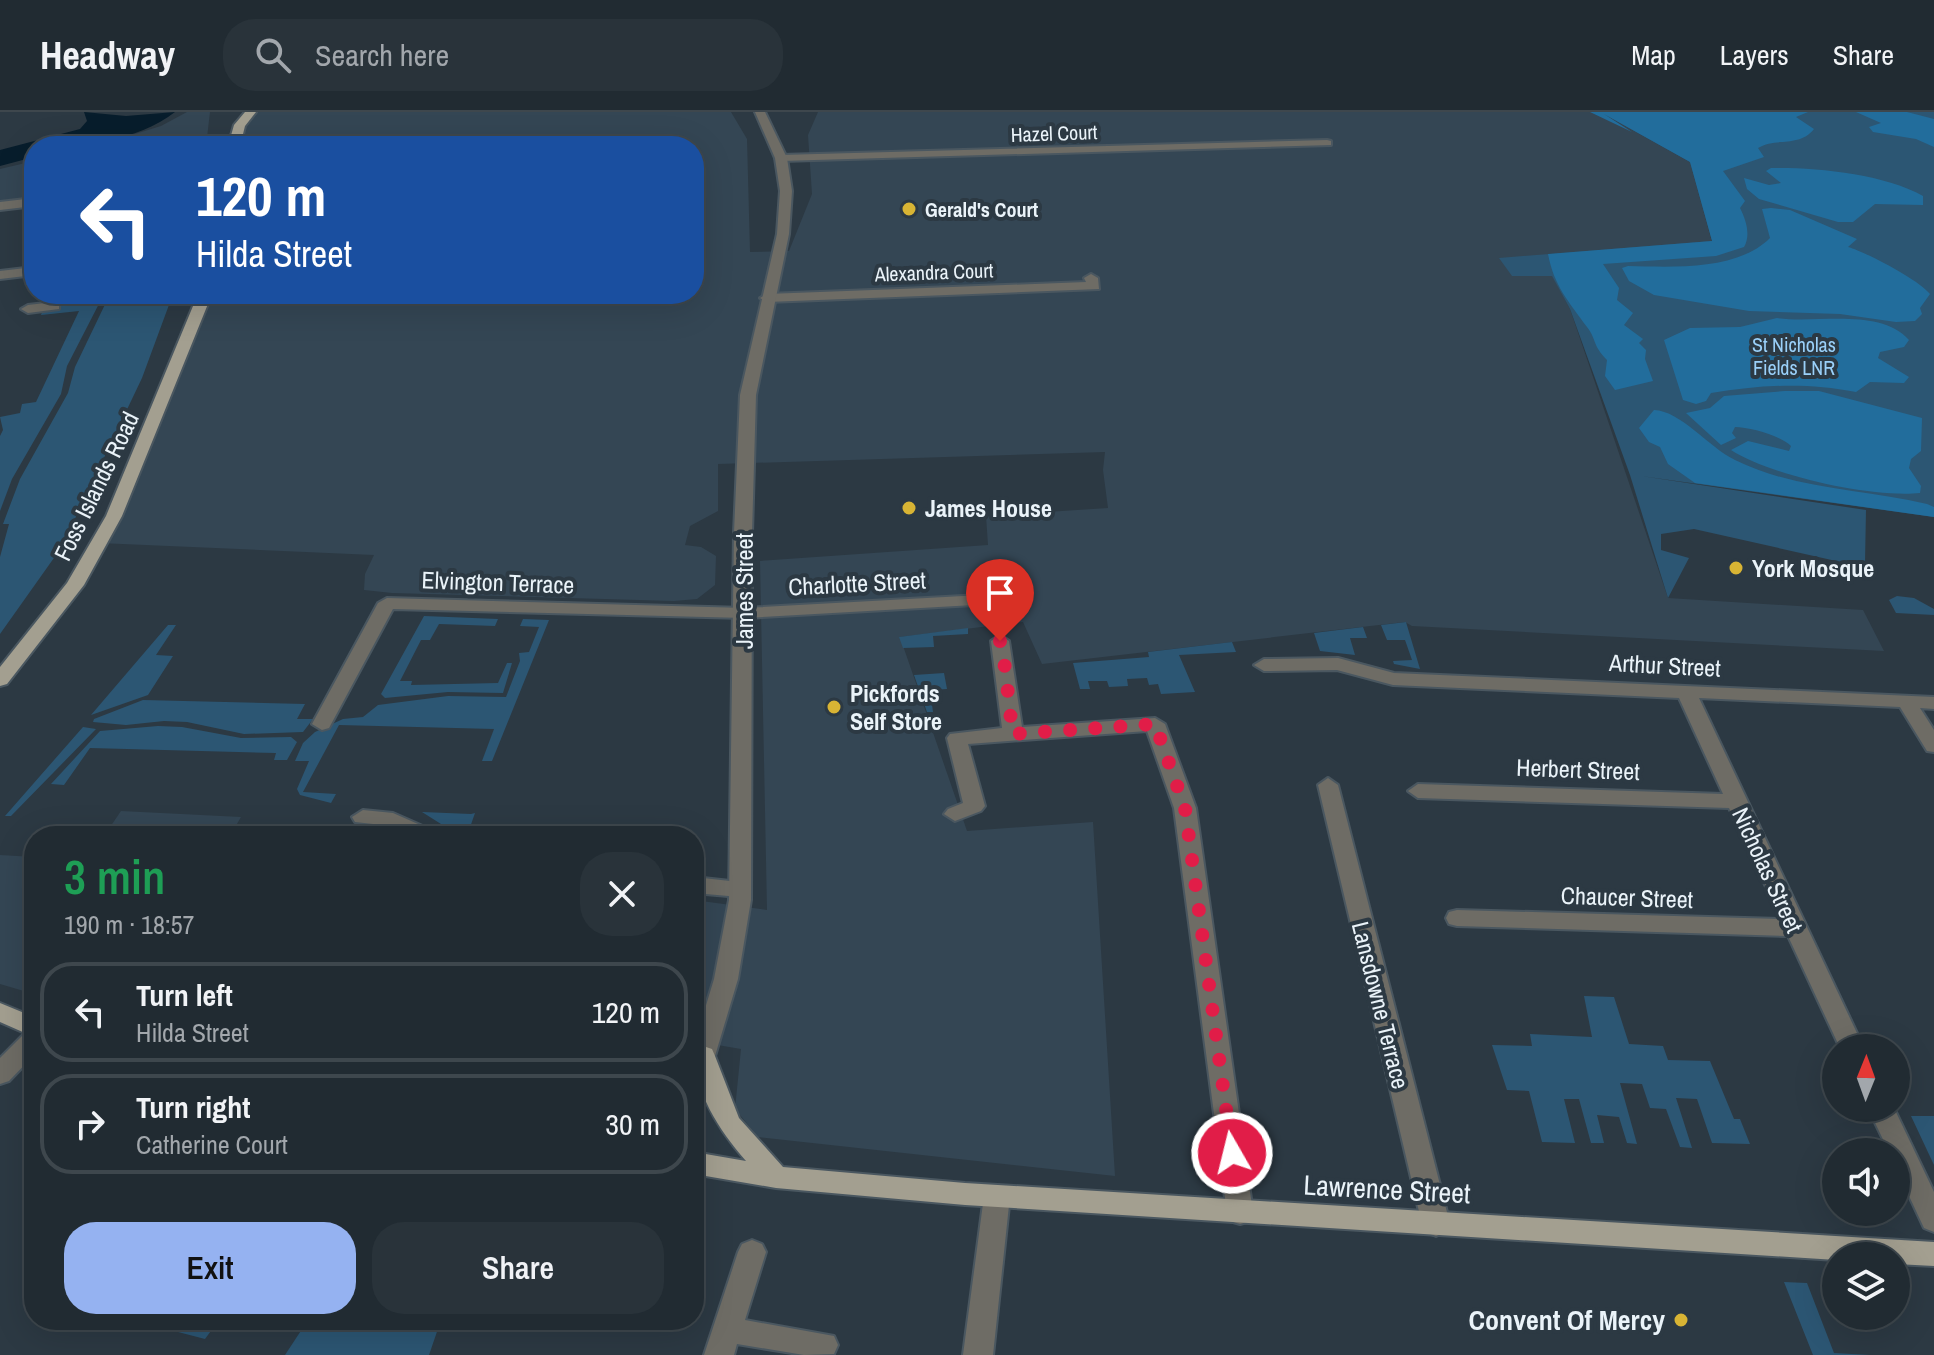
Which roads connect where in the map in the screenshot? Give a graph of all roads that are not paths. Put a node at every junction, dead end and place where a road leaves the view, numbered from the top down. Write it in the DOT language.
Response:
graph roads {
  1 [pos="251,112"];
  2 [pos="760,112"];
  3 [pos="1319,131"];
  4 [pos="234,136"];
  5 [pos="1327,143"];
  6 [pos="1337,157"];
  7 [pos="781,158"];
  8 [pos="24,203"];
  9 [pos="0,206"];
  10 [pos="24,272"];
  11 [pos="0,275"];
  12 [pos="1091,278"];
  13 [pos="767,298"];
  14 [pos="201,304"];
  15 [pos="1019,598"];
  16 [pos="745,613"];
  17 [pos="1000,641"];
  18 [pos="1264,665"];
  19 [pos="0,680"];
  20 [pos="1686,692"];
  21 [pos="1906,702"];
  22 [pos="1934,703"];
  23 [pos="322,724"];
  24 [pos="1013,734"];
  25 [pos="1934,746"];
  26 [pos="1328,785"];
  27 [pos="1418,791"];
  28 [pos="1736,801"];
  29 [pos="955,814"];
  30 [pos="363,817"];
  31 [pos="403,826"];
  32 [pos="704,886"];
  33 [pos="740,889"];
  34 [pos="1457,918"];
  35 [pos="1795,928"];
  36 [pos="0,1012"];
  37 [pos="24,1023"];
  38 [pos="1845,1034"];
  39 [pos="704,1045"];
  40 [pos="24,1050"];
  41 [pos="0,1074"];
  42 [pos="704,1076"];
  43 [pos="1888,1122"];
  44 [pos="704,1165"];
  45 [pos="776,1177"];
  46 [pos="997,1196"];
  47 [pos="1240,1213"];
  48 [pos="1934,1220"];
  49 [pos="1436,1224"];
  50 [pos="752,1252"];
  51 [pos="1934,1254"];
  52 [pos="723,1342"];
  53 [pos="824,1345"];
  54 [pos="978,1355"];
  1 -- 4 [label="main road"];
  2 -- 7 [label="street, James Street"];
  3 -- 5 [label="street"];
  5 -- 6 [label="street"];
  5 -- 7 [label="street, Hazel Court"];
  7 -- 13 [label="street, James Street"];
  8 -- 9 [label="street"];
  10 -- 11 [label="street"];
  12 -- 13 [label="street, Alexandra Court"];
  13 -- 16 [label="street, James Street"];
  14 -- 19 [label="main road, Foss Islands Road"];
  15 -- 16 [label="street, Charlotte Street"];
  16 -- 23 [label="street, Elvington Terrace"];
  16 -- 33 [label="street, James Street"];
  17 -- 24 [label="street"];
  18 -- 20 [label="street, Arthur Street"];
  20 -- 21 [label="street, Arthur Street"];
  20 -- 28 [label="street, Nicholas Street"];
  21 -- 22 [label="street, Arthur Street"];
  21 -- 25 [label="street"];
  24 -- 29 [label="street"];
  24 -- 47 [label="street"];
  26 -- 49 [label="street, Lansdowne Terrace"];
  27 -- 28 [label="street, Herbert Street"];
  28 -- 35 [label="street, Nicholas Street"];
  30 -- 31 [label="street"];
  32 -- 33 [label="street"];
  33 -- 39 [label="street, James Street"];
  34 -- 35 [label="street, Chaucer Street"];
  35 -- 38 [label="street, Nicholas Street"];
  36 -- 37 [label="main road"];
  40 -- 41 [label="street"];
  42 -- 45 [label="main road"];
  43 -- 48 [label="street"];
  44 -- 45 [label="main road, Lawrence Street"];
  45 -- 46 [label="main road, Lawrence Street"];
  46 -- 47 [label="main road, Lawrence Street"];
  46 -- 54 [label="street"];
  47 -- 49 [label="main road, Lawrence Street"];
  49 -- 51 [label="main road, Lawrence Street"];
  50 -- 52 [label="street"];
  52 -- 53 [label="street"];
}
